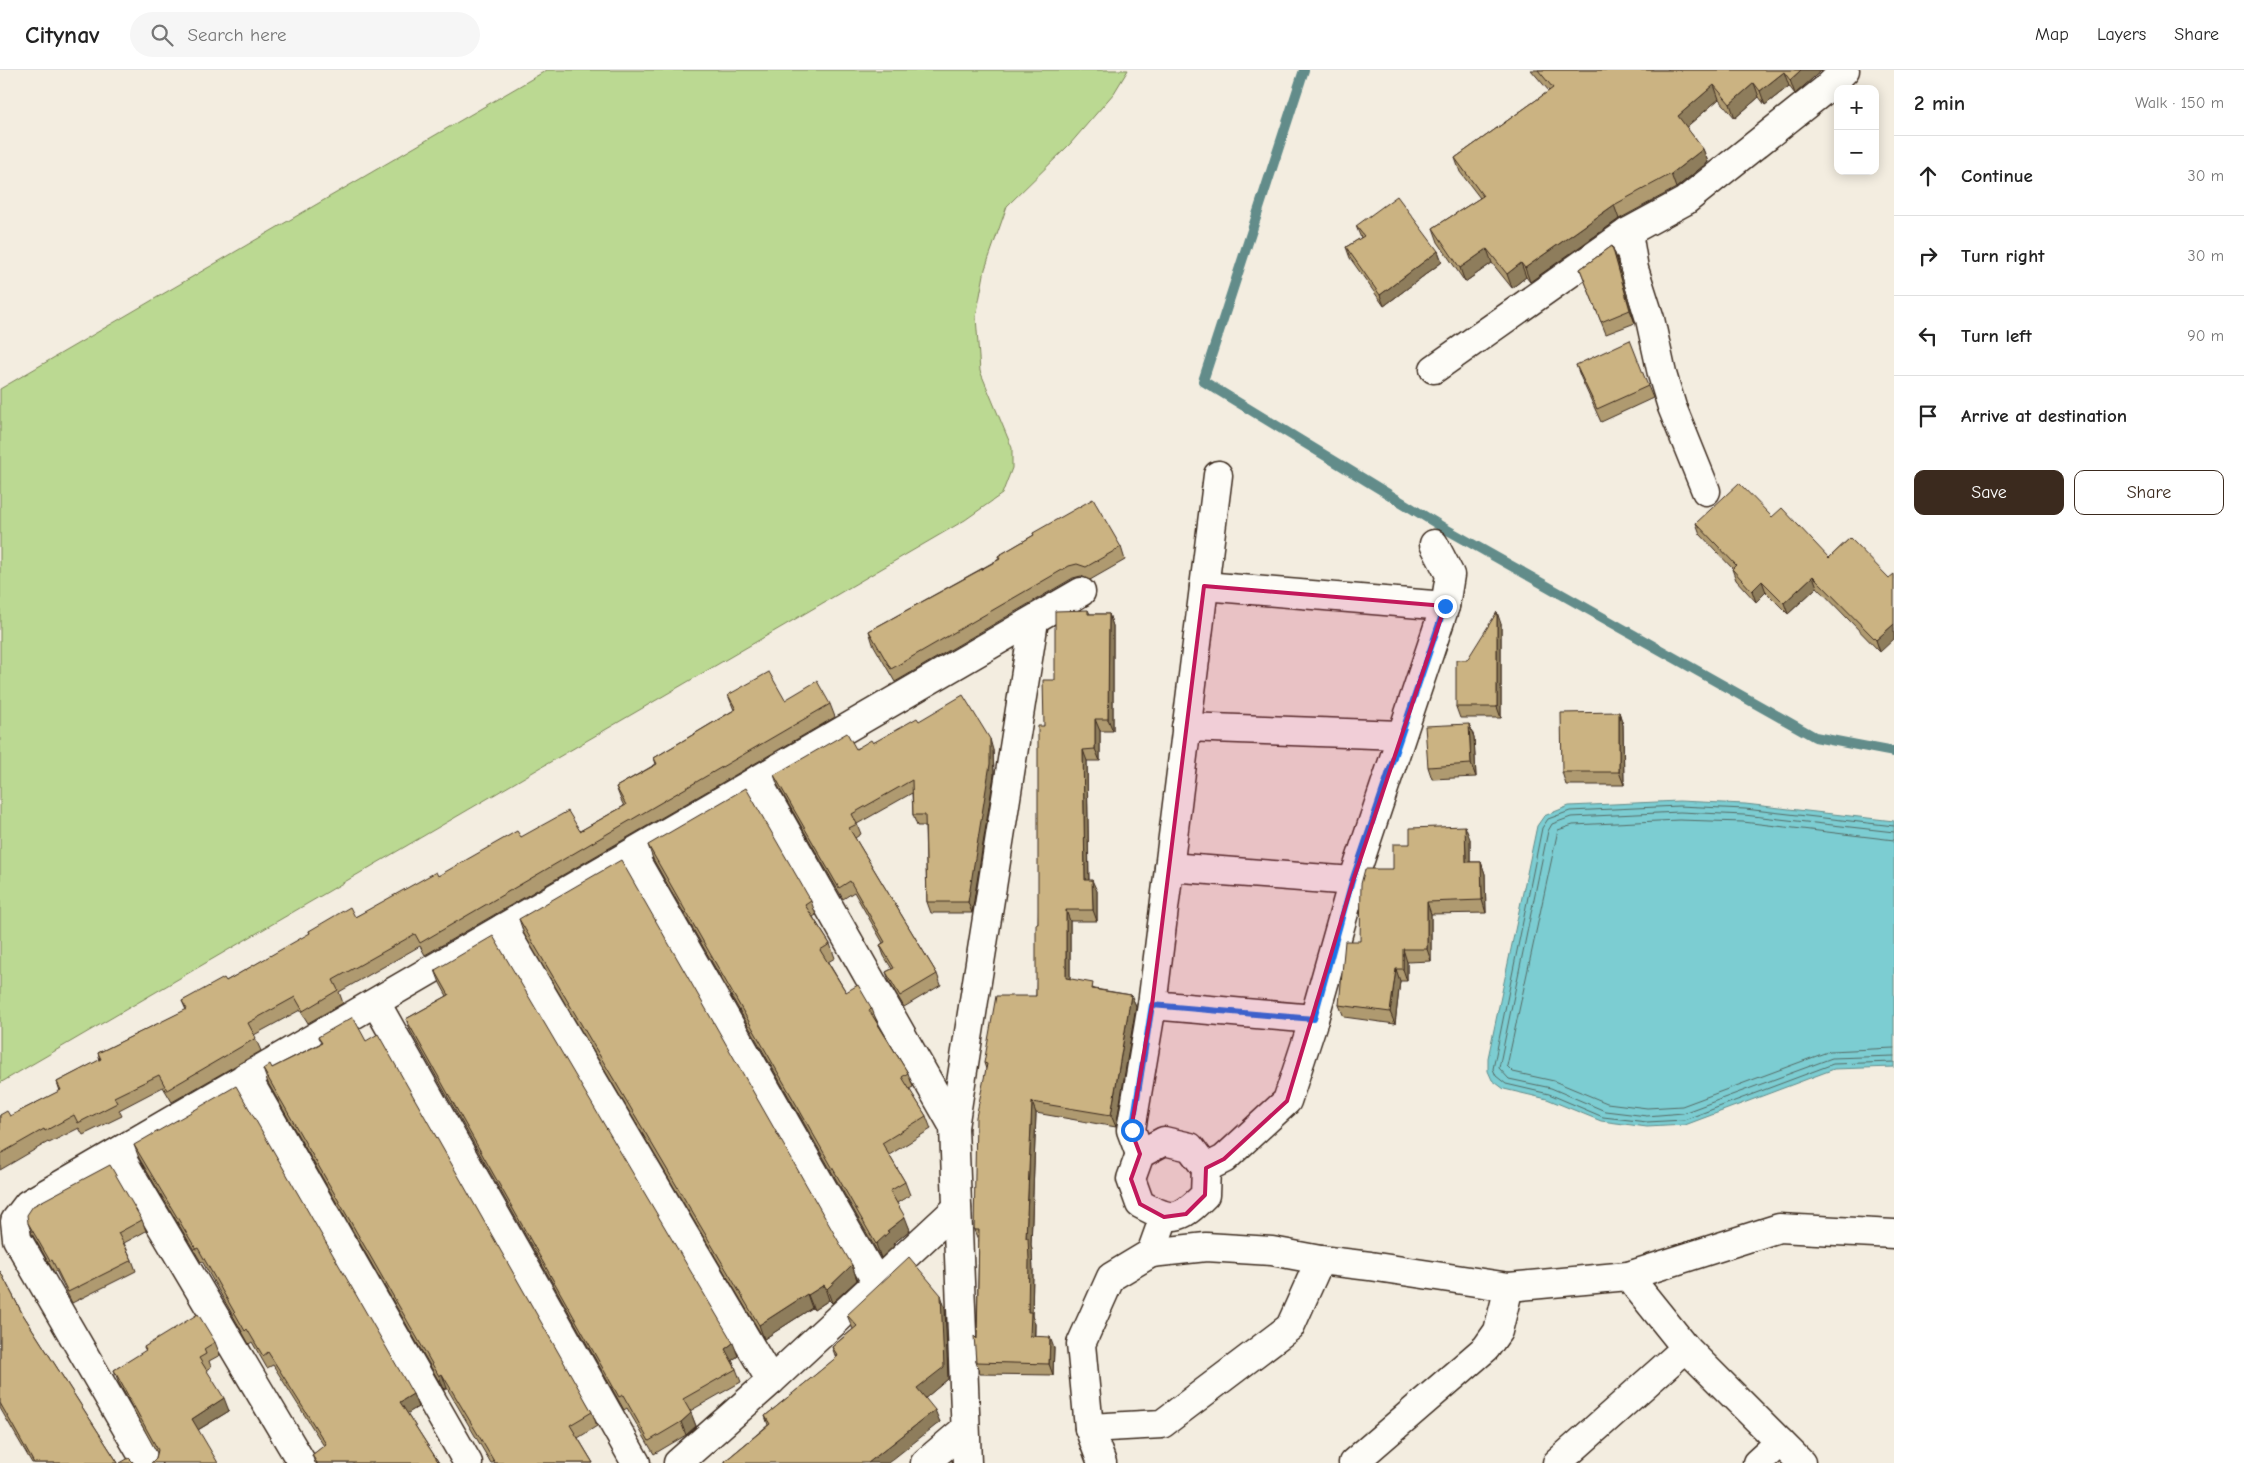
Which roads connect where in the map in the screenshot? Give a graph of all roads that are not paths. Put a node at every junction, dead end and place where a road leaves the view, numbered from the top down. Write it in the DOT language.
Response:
graph roads {
  1 [pos="1845,70"];
  2 [pos="1628,232"];
  3 [pos="1434,369"];
  4 [pos="1218,475"];
  5 [pos="1706,491"];
  6 [pos="1434,544"];
  7 [pos="1204,586"];
  8 [pos="1081,592"];
  9 [pos="1445,606"];
  10 [pos="1034,621"];
  11 [pos="1186,727"];
  12 [pos="1400,735"];
  13 [pos="758,780"];
  14 [pos="632,854"];
  15 [pos="1169,867"];
  16 [pos="1352,881"];
  17 [pos="503,928"];
  18 [pos="376,1003"];
  19 [pos="1152,1005"];
  20 [pos="1314,1019"];
  21 [pos="246,1076"];
  22 [pos="954,1127"];
  23 [pos="118,1153"];
  24 [pos="1140,1154"];
  25 [pos="1206,1168"];
  26 [pos="957,1208"];
  27 [pos="1164,1217"];
  28 [pos="1894,1234"];
  29 [pos="1151,1254"];
  30 [pos="1320,1260"];
  31 [pos="1628,1276"];
  32 [pos="877,1283"];
  33 [pos="1509,1288"];
  34 [pos="1686,1348"];
  35 [pos="771,1381"];
  36 [pos="1088,1428"];
  37 [pos="965,1429"];
  38 [pos="1780,1442"];
  39 [pos="147,1463"];
  40 [pos="302,1463"];
  41 [pos="468,1463"];
  42 [pos="636,1463"];
  43 [pos="678,1463"];
  44 [pos="925,1463"];
  45 [pos="967,1463"];
  46 [pos="1102,1463"];
  47 [pos="1353,1463"];
  48 [pos="1557,1463"];
  49 [pos="1757,1463"];
  50 [pos="1801,1463"];
  1 -- 2 [label="street"];
  2 -- 3 [label="street"];
  2 -- 5 [label="street"];
  4 -- 7 [label="street"];
  6 -- 9 [label="street"];
  7 -- 9 [label="street"];
  7 -- 11 [label="street"];
  8 -- 10 [label="street"];
  9 -- 12 [label="street"];
  10 -- 13 [label="street"];
  10 -- 22 [label="street"];
  11 -- 12 [label="street"];
  11 -- 15 [label="street"];
  12 -- 16 [label="street"];
  13 -- 14 [label="street"];
  13 -- 22 [label="street"];
  14 -- 17 [label="street"];
  14 -- 32 [label="street"];
  15 -- 16 [label="street"];
  15 -- 19 [label="street"];
  16 -- 20 [label="street"];
  17 -- 18 [label="street"];
  17 -- 35 [label="street"];
  18 -- 21 [label="street"];
  18 -- 42 [label="street"];
  19 -- 20 [label="street"];
  19 -- 24 [label="street"];
  20 -- 25 [label="street"];
  21 -- 23 [label="street"];
  21 -- 41 [label="street"];
  22 -- 26 [label="street"];
  23 -- 39 [label="street"];
  23 -- 40 [label="street"];
  24 -- 25 [label="street"];
  24 -- 27 [label="street"];
  25 -- 27 [label="street"];
  26 -- 32 [label="street"];
  26 -- 37 [label="street"];
  27 -- 29 [label="street"];
  28 -- 31 [label="street"];
  29 -- 30 [label="street"];
  29 -- 36 [label="street"];
  30 -- 33 [label="street"];
  30 -- 36 [label="street"];
  31 -- 33 [label="street"];
  31 -- 34 [label="street"];
  32 -- 35 [label="street"];
  33 -- 47 [label="street"];
  34 -- 38 [label="street"];
  34 -- 48 [label="street"];
  35 -- 43 [label="street"];
  36 -- 46 [label="street"];
  37 -- 44 [label="street"];
  37 -- 45 [label="street"];
  38 -- 49 [label="street"];
  38 -- 50 [label="street"];
}
